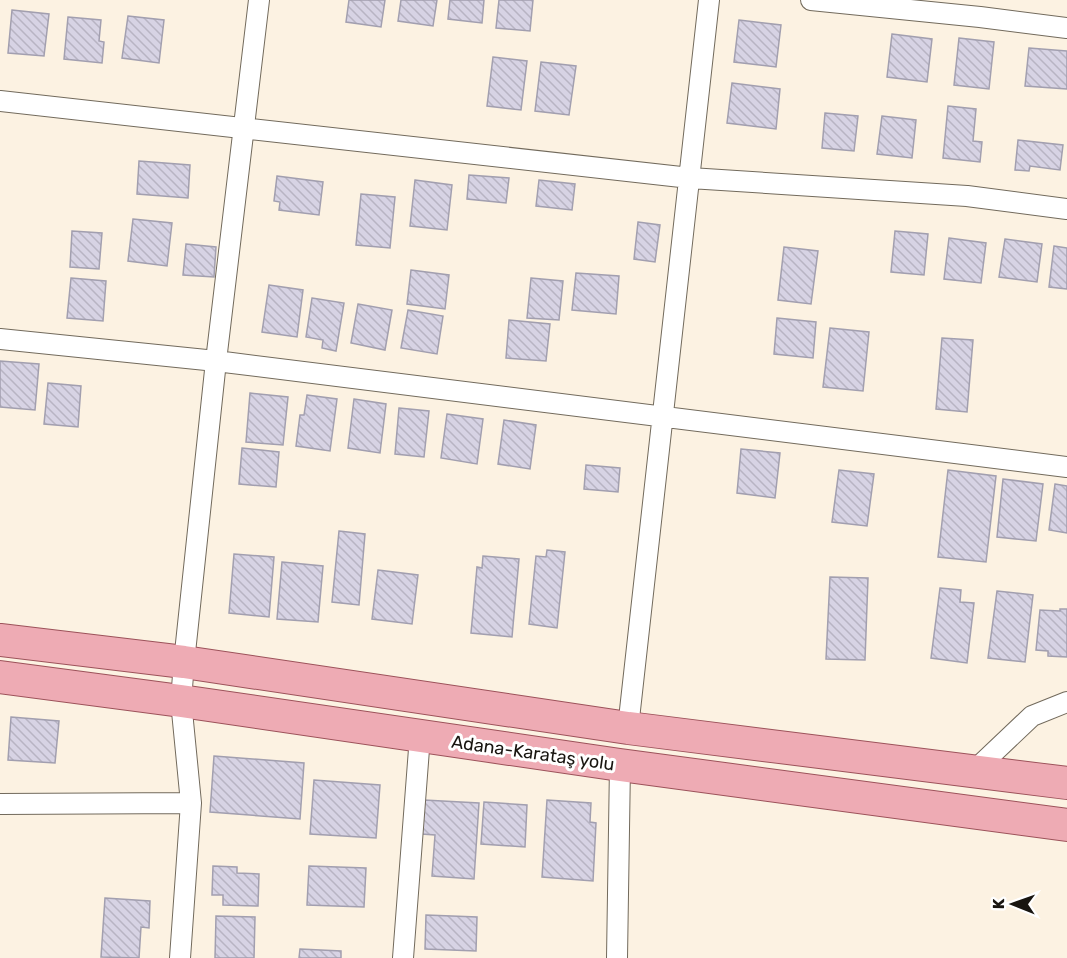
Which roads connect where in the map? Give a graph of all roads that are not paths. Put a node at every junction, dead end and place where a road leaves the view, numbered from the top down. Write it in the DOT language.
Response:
graph roads {
  1 [pos="259,0"];
  2 [pos="709,0"];
  3 [pos="811,0"];
  4 [pos="1067,28"];
  5 [pos="0,101"];
  6 [pos="243,128"];
  7 [pos="690,178"];
  8 [pos="1067,209"];
  9 [pos="0,339"];
  10 [pos="216,361"];
  11 [pos="664,415"];
  12 [pos="1067,467"];
  13 [pos="0,640"];
  14 [pos="184,662"];
  15 [pos="0,677"];
  16 [pos="181,700"];
  17 [pos="1067,702"];
  18 [pos="628,728"];
  19 [pos="420,736"];
  20 [pos="620,765"];
  21 [pos="974,771"];
  22 [pos="1067,783"];
  23 [pos="191,803"];
  24 [pos="0,804"];
  25 [pos="1067,825"];
  26 [pos="180,958"];
  27 [pos="403,958"];
  28 [pos="617,958"];
  1 -- 6 [label="street"];
  2 -- 7 [label="street"];
  3 -- 4 [label="street"];
  5 -- 6 [label="street"];
  6 -- 7 [label="street"];
  6 -- 10 [label="street"];
  7 -- 8 [label="street"];
  7 -- 11 [label="street"];
  9 -- 10 [label="street"];
  10 -- 11 [label="street"];
  10 -- 14 [label="street"];
  11 -- 12 [label="street"];
  11 -- 18 [label="street"];
  13 -- 14 [label="main road"];
  14 -- 16 [label="street"];
  14 -- 18 [label="main road"];
  15 -- 16 [label="main road, Adana-Karataş yolu"];
  16 -- 19 [label="main road, Adana-Karataş yolu"];
  16 -- 23 [label="street"];
  17 -- 21 [label="street"];
  18 -- 21 [label="main road"];
  19 -- 20 [label="main road, Adana-Karataş yolu"];
  19 -- 27 [label="street"];
  20 -- 25 [label="main road, Adana-Karataş yolu"];
  20 -- 28 [label="street"];
  21 -- 22 [label="main road"];
  23 -- 24 [label="street"];
  23 -- 26 [label="street"];
}
